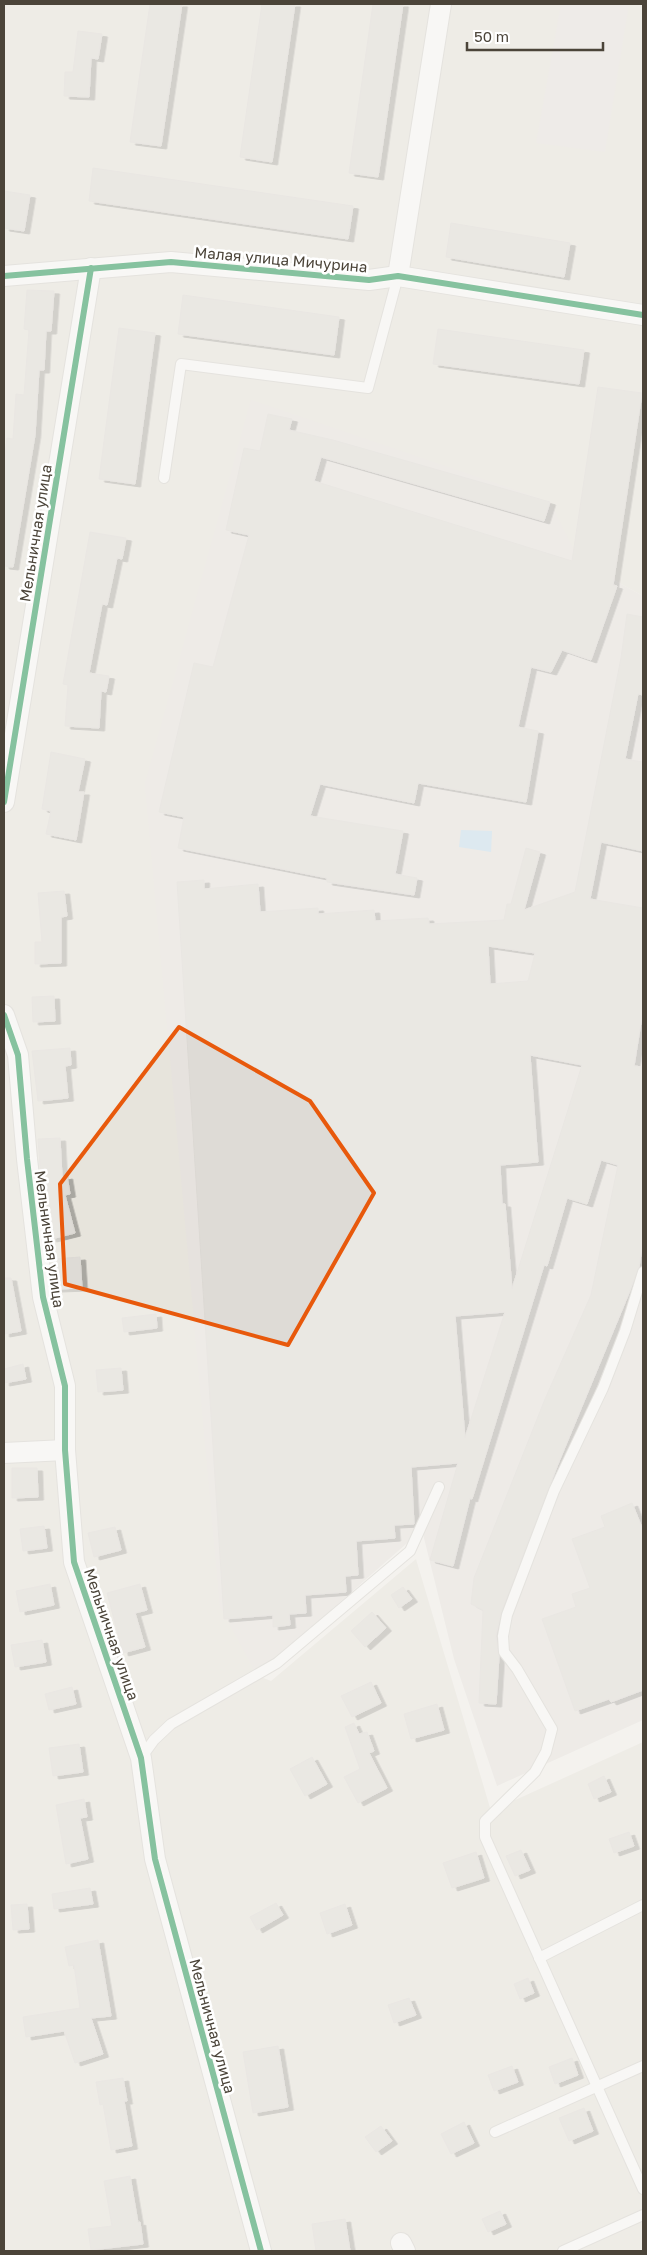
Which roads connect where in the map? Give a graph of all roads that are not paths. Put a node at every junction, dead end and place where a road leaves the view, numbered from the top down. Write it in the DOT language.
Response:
graph roads {
  1 [pos="441,4"];
  2 [pos="91,268"];
  3 [pos="4,276"];
  4 [pos="398,276"];
  5 [pos="643,315"];
  6 [pos="164,478"];
  7 [pos="4,802"];
  8 [pos="4,1015"];
  9 [pos="643,1272"];
  10 [pos="64,1450"];
  11 [pos="4,1453"];
  12 [pos="439,1487"];
  13 [pos="141,1758"];
  14 [pos="643,1905"];
  15 [pos="539,1958"];
  16 [pos="643,2066"];
  17 [pos="597,2088"];
  18 [pos="495,2132"];
  19 [pos="643,2189"];
  20 [pos="643,2215"];
  21 [pos="261,2251"];
  22 [pos="563,2251"];
  1 -- 4 [label="street"];
  2 -- 3 [label="street, Малая улица Мичурина"];
  2 -- 4 [label="street, Малая улица Мичурина"];
  2 -- 7 [label="street, Мельничная улица"];
  4 -- 5 [label="street, Малая улица Мичурина"];
  4 -- 6 [label="lane"];
  8 -- 10 [label="street, Мельничная улица"];
  9 -- 15 [label="lane"];
  10 -- 11 [label="street"];
  10 -- 13 [label="street, Мельничная улица"];
  12 -- 13 [label="lane"];
  13 -- 21 [label="street, Мельничная улица"];
  14 -- 15 [label="lane"];
  15 -- 17 [label="lane"];
  16 -- 17 [label="lane"];
  17 -- 18 [label="lane"];
  17 -- 19 [label="lane"];
  20 -- 22 [label="lane"];
}
